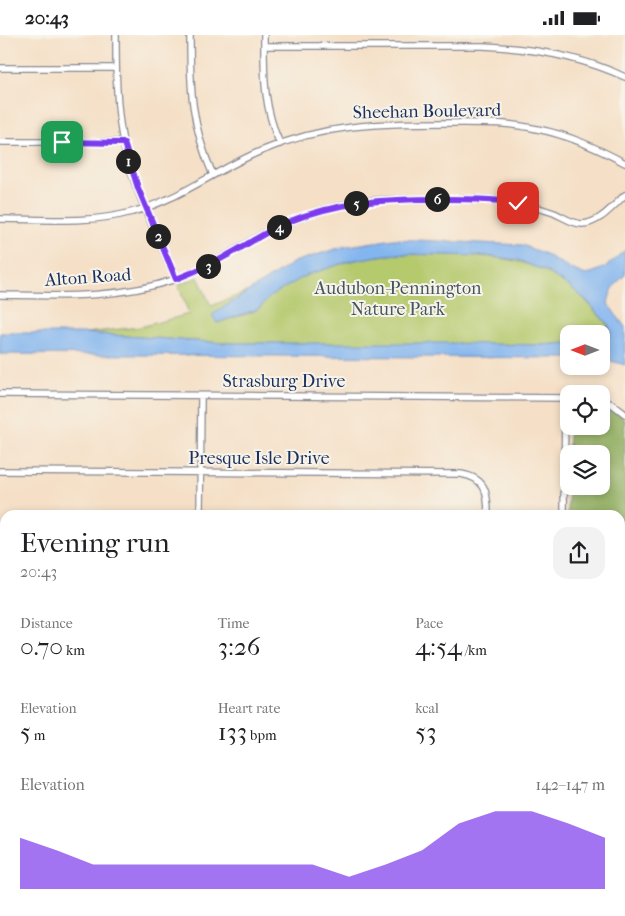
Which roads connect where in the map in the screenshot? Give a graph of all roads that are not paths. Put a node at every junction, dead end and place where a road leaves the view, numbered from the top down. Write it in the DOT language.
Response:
graph roads {
  1 [pos="116,35"];
  2 [pos="190,35"];
  3 [pos="264,35"];
  4 [pos="264,45"];
  5 [pos="0,68"];
  6 [pos="116,68"];
  7 [pos="625,77"];
  8 [pos="0,142"];
  9 [pos="124,143"];
  10 [pos="280,143"];
  11 [pos="625,163"];
  12 [pos="213,175"];
  13 [pos="625,195"];
  14 [pos="146,208"];
  15 [pos="0,219"];
  16 [pos="176,279"];
  17 [pos="0,295"];
  18 [pos="0,394"];
  19 [pos="201,396"];
  20 [pos="560,398"];
  21 [pos="610,403"];
  22 [pos="625,414"];
  23 [pos="566,435"];
  24 [pos="0,471"];
  25 [pos="200,472"];
  26 [pos="200,510"];
  27 [pos="488,510"];
  28 [pos="564,510"];
  1 -- 6 [label="street"];
  2 -- 12 [label="street"];
  3 -- 4 [label="street"];
  4 -- 7 [label="street"];
  4 -- 10 [label="street"];
  5 -- 6 [label="street"];
  6 -- 9 [label="street"];
  8 -- 9 [label="street"];
  9 -- 14 [label="street"];
  10 -- 11 [label="street, Sheehan Boulevard"];
  10 -- 12 [label="street, Sheehan Boulevard"];
  12 -- 14 [label="street, Sheehan Boulevard"];
  13 -- 16 [label="street, Alton Road"];
  14 -- 15 [label="street, Sheehan Boulevard"];
  14 -- 16 [label="street"];
  16 -- 17 [label="street, Alton Road"];
  18 -- 19 [label="street, Strasburg Drive"];
  19 -- 20 [label="street, Strasburg Drive"];
  19 -- 25 [label="street"];
  21 -- 22 [label="street"];
  23 -- 28 [label="street"];
  24 -- 25 [label="street, Presque Isle Drive"];
  25 -- 26 [label="street"];
  25 -- 27 [label="street, Presque Isle Drive"];
}
